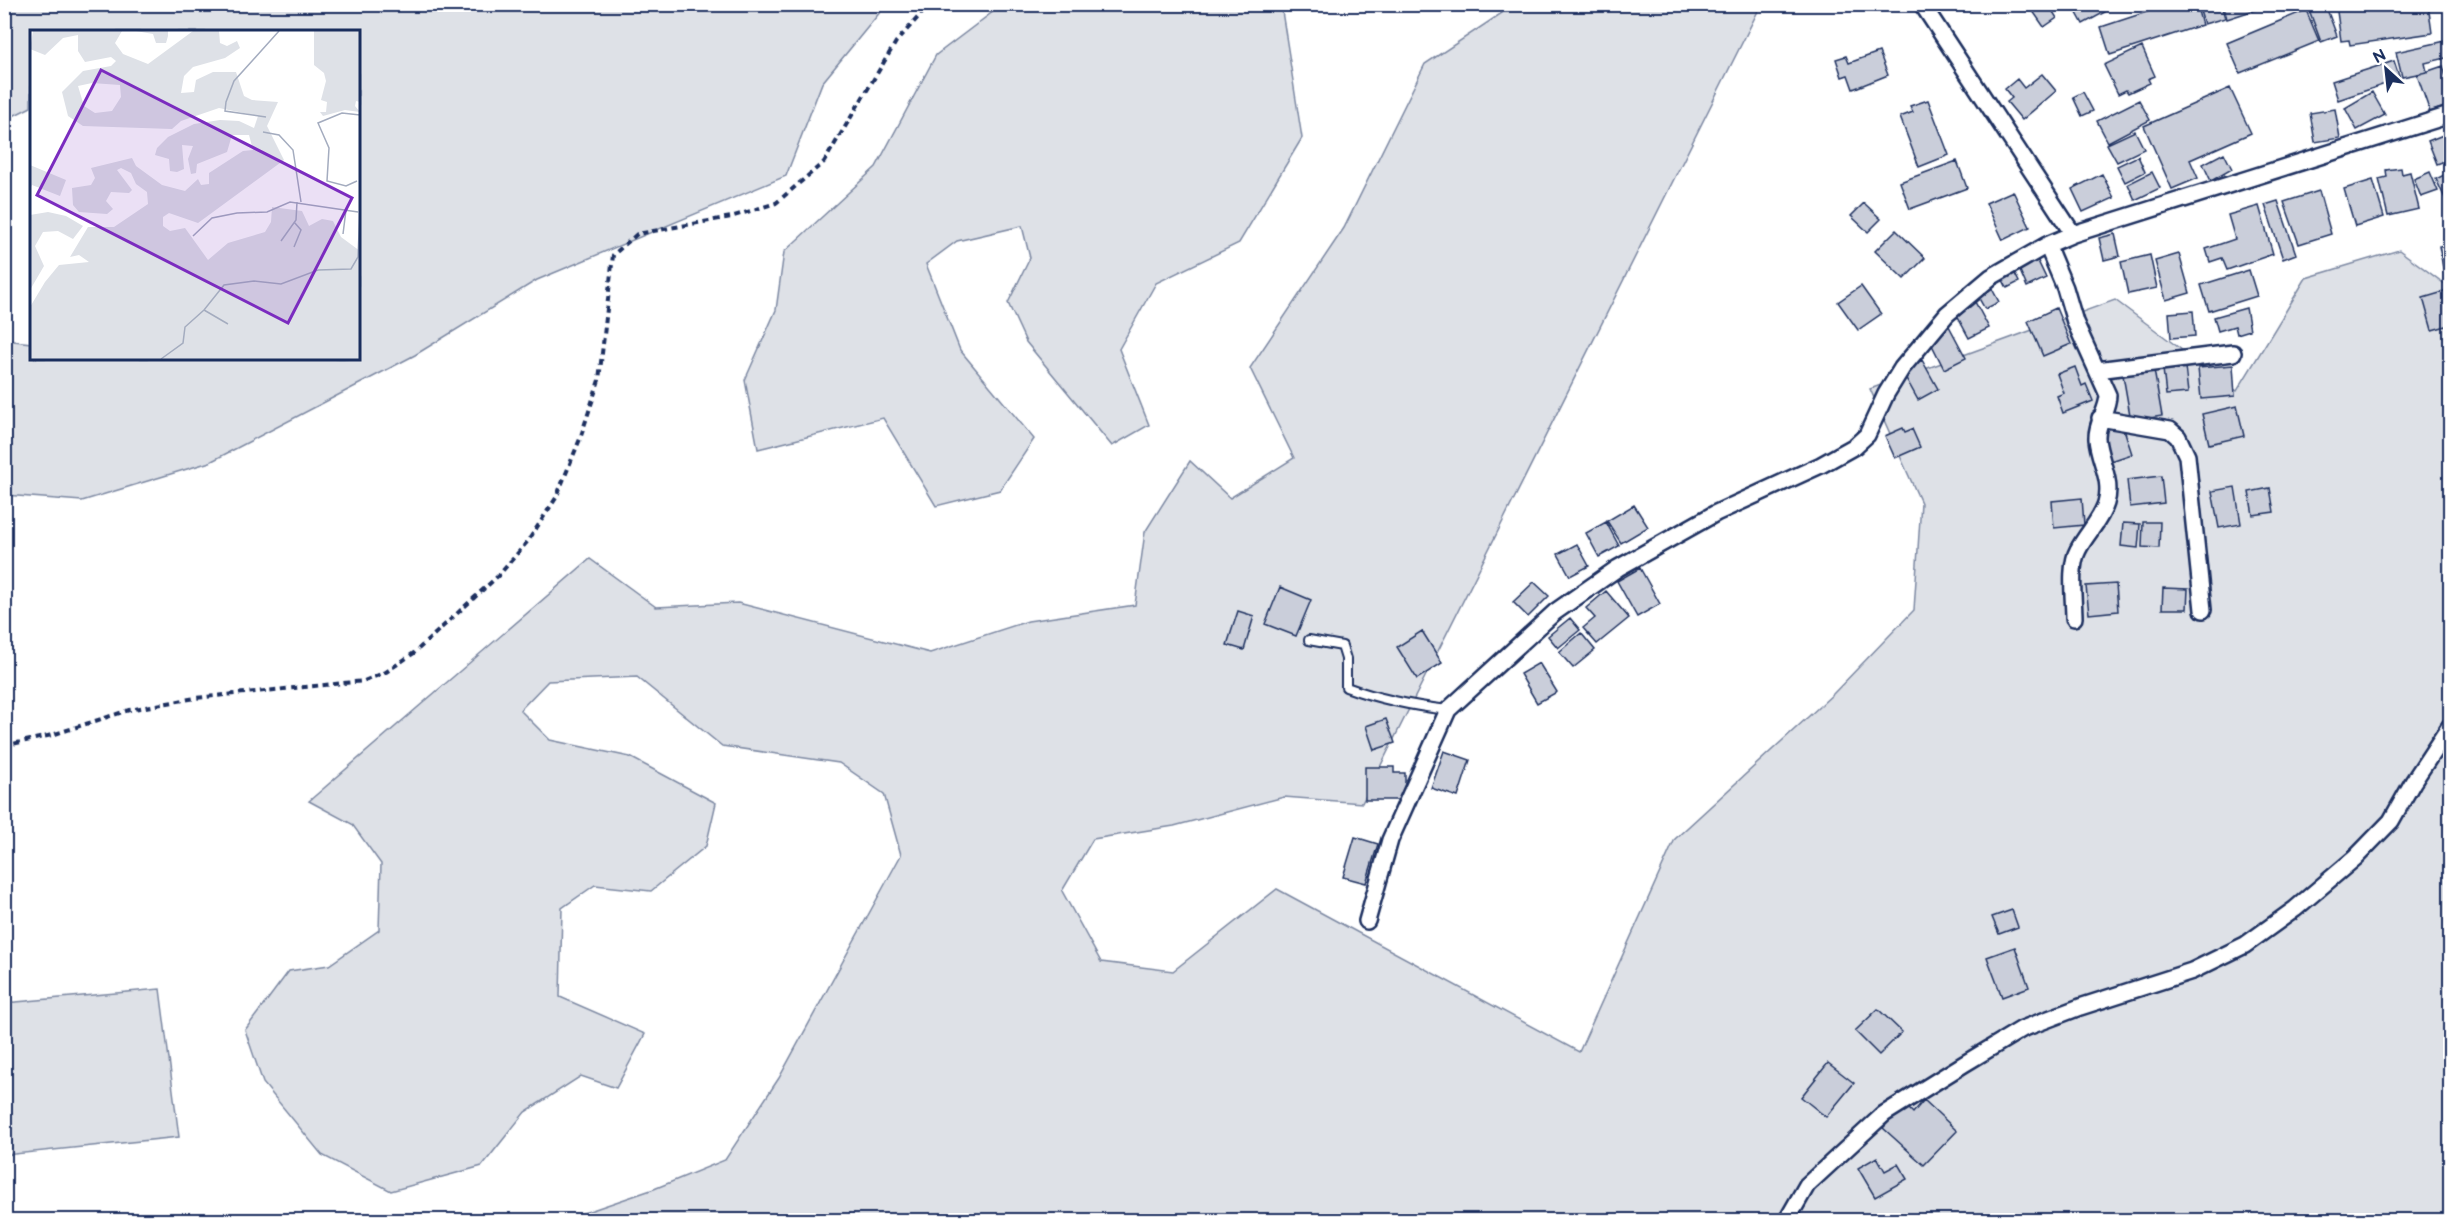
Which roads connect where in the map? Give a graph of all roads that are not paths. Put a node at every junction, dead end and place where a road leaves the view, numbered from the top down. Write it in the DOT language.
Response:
graph roads {
  1 [pos="1922,4"];
  2 [pos="2451,115"];
  3 [pos="2073,234"];
  4 [pos="2047,245"];
  5 [pos="2233,353"];
  6 [pos="2097,370"];
  7 [pos="2100,418"];
  8 [pos="2203,610"];
  9 [pos="2074,618"];
  10 [pos="1309,640"];
  11 [pos="1448,710"];
  12 [pos="2451,726"];
  13 [pos="1367,921"];
  14 [pos="1787,1221"];
  1 -- 3 [label="street"];
  2 -- 3 [label="street"];
  3 -- 4 [label="street"];
  4 -- 6 [label="street"];
  4 -- 11 [label="street"];
  5 -- 6 [label="street"];
  6 -- 7 [label="street"];
  7 -- 8 [label="street"];
  7 -- 9 [label="street"];
  10 -- 11 [label="lane"];
  11 -- 13 [label="street"];
  12 -- 14 [label="street"];
}
